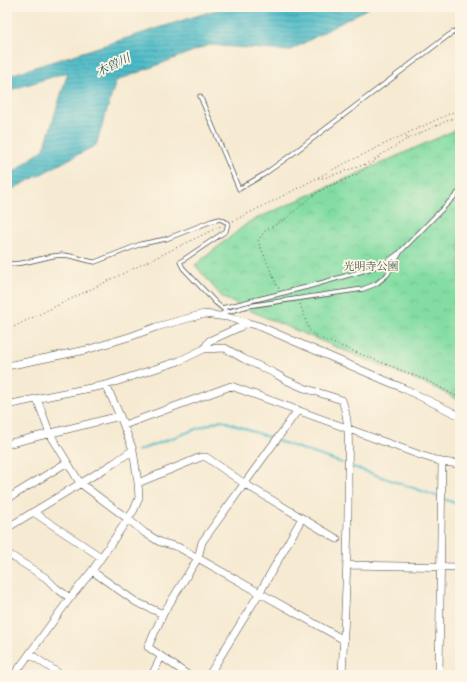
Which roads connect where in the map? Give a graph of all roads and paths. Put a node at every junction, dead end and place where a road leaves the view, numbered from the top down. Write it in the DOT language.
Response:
graph roads {
  1 [pos="460,28"];
  2 [pos="200,96"];
  3 [pos="460,109"];
  4 [pos="460,115"];
  5 [pos="405,134"];
  6 [pos="407,139"];
  7 [pos="382,155"];
  8 [pos="318,178"];
  9 [pos="460,191"];
  10 [pos="228,223"];
  11 [pos="401,251"];
  12 [pos="7,264"];
  13 [pos="283,287"];
  14 [pos="298,299"];
  15 [pos="223,312"];
  16 [pos="246,322"];
  17 [pos="7,330"];
  18 [pos="204,349"];
  19 [pos="7,366"];
  20 [pos="106,385"];
  21 [pos="37,398"];
  22 [pos="460,398"];
  23 [pos="7,405"];
  24 [pos="298,410"];
  25 [pos="457,414"];
  26 [pos="120,416"];
  27 [pos="460,421"];
  28 [pos="124,425"];
  29 [pos="348,428"];
  30 [pos="50,434"];
  31 [pos="7,444"];
  32 [pos="133,450"];
  33 [pos="442,462"];
  34 [pos="66,463"];
  35 [pos="460,464"];
  36 [pos="80,483"];
  37 [pos="138,483"];
  38 [pos="245,484"];
  39 [pos="7,499"];
  40 [pos="33,512"];
  41 [pos="302,518"];
  42 [pos="128,519"];
  43 [pos="7,528"];
  44 [pos="337,539"];
  45 [pos="7,553"];
  46 [pos="101,557"];
  47 [pos="198,558"];
  48 [pos="347,565"];
  49 [pos="440,567"];
  50 [pos="460,567"];
  51 [pos="92,571"];
  52 [pos="260,592"];
  53 [pos="70,598"];
  54 [pos="163,614"];
  55 [pos="344,640"];
  56 [pos="30,654"];
  57 [pos="161,657"];
  58 [pos="14,675"];
  59 [pos="61,675"];
  60 [pos="152,675"];
  61 [pos="188,675"];
  62 [pos="209,675"];
  63 [pos="342,675"];
  64 [pos="439,675"];
  1 -- 2 [label="lane"];
  3 -- 5 [label="path"];
  4 -- 6 [label="path"];
  5 -- 6 [label="path"];
  5 -- 8 [label="path"];
  6 -- 7 [label="path"];
  7 -- 8 [label="path"];
  7 -- 13 [label="path"];
  8 -- 10 [label="path"];
  9 -- 11 [label="lane"];
  10 -- 12 [label="lane"];
  10 -- 15 [label="lane"];
  10 -- 17 [label="path"];
  11 -- 14 [label="lane"];
  11 -- 15 [label="lane"];
  14 -- 15 [label="lane"];
  14 -- 22 [label="path"];
  15 -- 16 [label="street"];
  15 -- 19 [label="street"];
  16 -- 18 [label="street"];
  16 -- 25 [label="street"];
  18 -- 20 [label="street"];
  18 -- 29 [label="street"];
  20 -- 21 [label="street"];
  20 -- 26 [label="street"];
  21 -- 23 [label="street"];
  21 -- 30 [label="street"];
  24 -- 28 [label="street"];
  24 -- 29 [label="street"];
  24 -- 38 [label="street"];
  25 -- 27 [label="street"];
  26 -- 28 [label="street"];
  26 -- 30 [label="street"];
  28 -- 32 [label="street"];
  29 -- 33 [label="street"];
  29 -- 48 [label="street"];
  30 -- 31 [label="street"];
  30 -- 34 [label="street"];
  32 -- 36 [label="street"];
  32 -- 37 [label="street"];
  33 -- 35 [label="street"];
  33 -- 49 [label="street"];
  34 -- 36 [label="street"];
  34 -- 39 [label="street"];
  36 -- 40 [label="street"];
  36 -- 42 [label="street"];
  37 -- 38 [label="street"];
  37 -- 42 [label="street"];
  38 -- 41 [label="street"];
  38 -- 47 [label="street"];
  40 -- 43 [label="street"];
  40 -- 46 [label="street"];
  41 -- 44 [label="street"];
  41 -- 52 [label="street"];
  42 -- 46 [label="street"];
  42 -- 47 [label="street"];
  45 -- 53 [label="street"];
  46 -- 51 [label="street"];
  47 -- 52 [label="street"];
  47 -- 54 [label="street"];
  48 -- 49 [label="street"];
  48 -- 55 [label="street"];
  49 -- 50 [label="street"];
  49 -- 64 [label="street"];
  51 -- 53 [label="street"];
  51 -- 54 [label="street"];
  52 -- 55 [label="street"];
  52 -- 62 [label="street"];
  53 -- 56 [label="street"];
  54 -- 57 [label="street"];
  55 -- 63 [label="street"];
  56 -- 58 [label="street"];
  56 -- 59 [label="street"];
  57 -- 60 [label="street"];
  57 -- 61 [label="street"];
}
